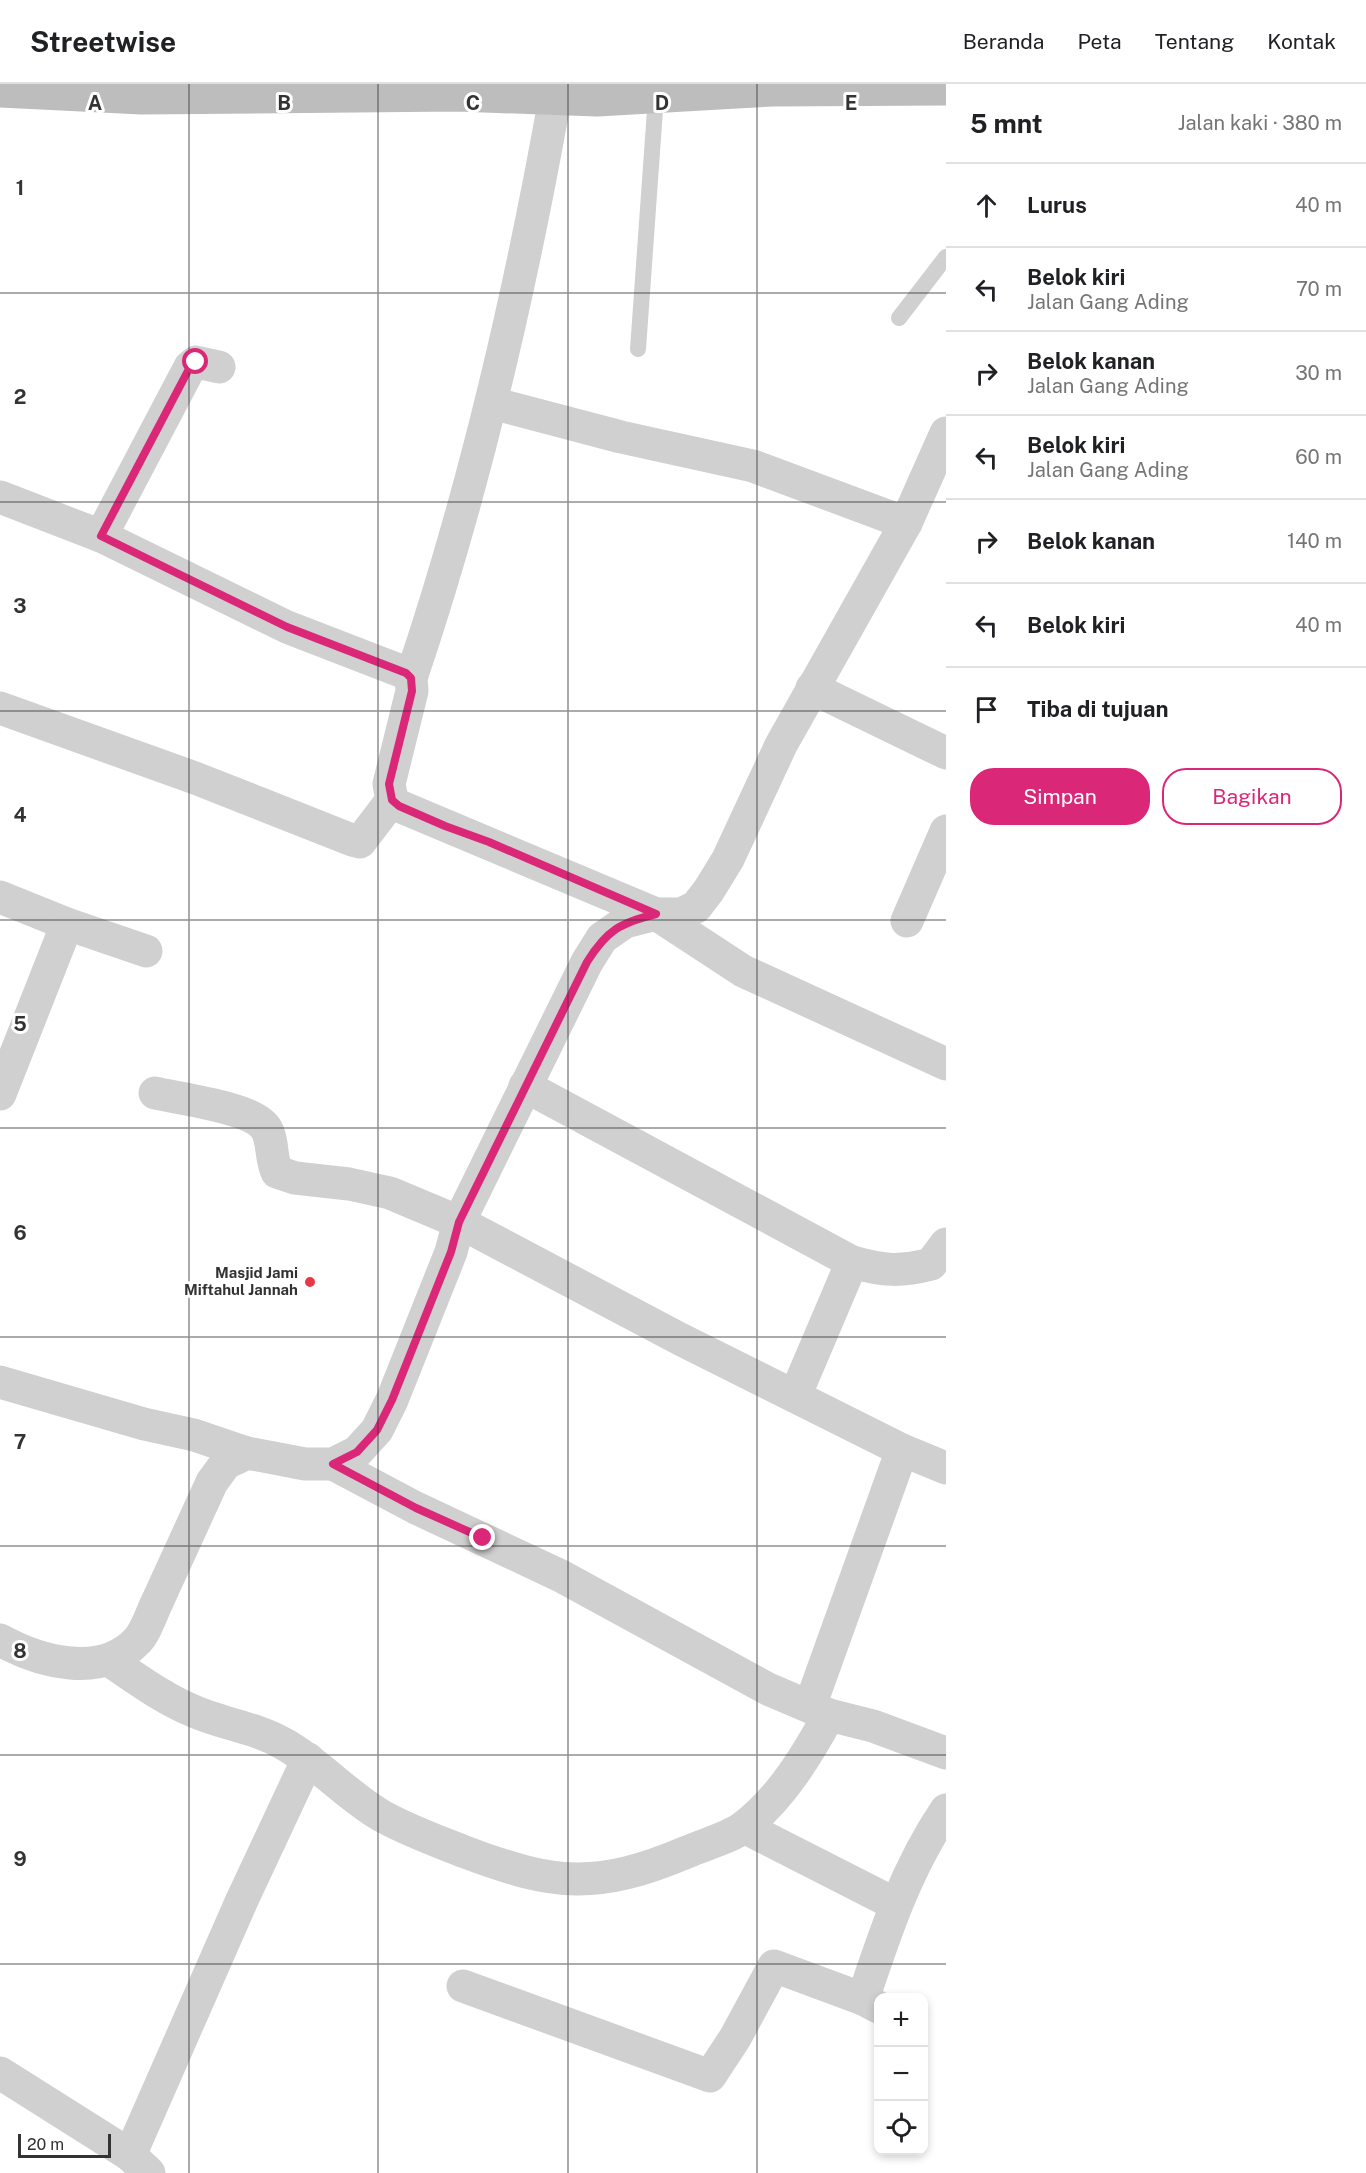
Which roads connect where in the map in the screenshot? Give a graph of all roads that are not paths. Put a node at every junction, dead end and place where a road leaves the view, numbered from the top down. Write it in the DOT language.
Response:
graph roads {
  1 [pos="772,87"];
  2 [pos="929,87"];
  3 [pos="458,89"];
  4 [pos="0,91"];
  5 [pos="145,91"];
  6 [pos="597,92"];
  7 [pos="657,96"];
  8 [pos="555,98"];
  9 [pos="946,257"];
  10 [pos="899,318"];
  11 [pos="638,349"];
  12 [pos="219,367"];
  13 [pos="492,403"];
  14 [pos="946,434"];
  15 [pos="3,507"];
  16 [pos="906,523"];
  17 [pos="101,536"];
  18 [pos="411,678"];
  19 [pos="812,688"];
  20 [pos="0,708"];
  21 [pos="946,753"];
  22 [pos="392,800"];
  23 [pos="946,831"];
  24 [pos="0,897"];
  25 [pos="656,914"];
  26 [pos="907,921"];
  27 [pos="67,924"];
  28 [pos="146,951"];
  29 [pos="946,1064"];
  30 [pos="525,1086"];
  31 [pos="155,1093"];
  32 [pos="0,1094"];
  33 [pos="459,1222"];
  34 [pos="946,1244"];
  35 [pos="852,1262"];
  36 [pos="0,1382"];
  37 [pos="795,1396"];
  38 [pos="902,1450"];
  39 [pos="247,1453"];
  40 [pos="333,1464"];
  41 [pos="946,1468"];
  42 [pos="0,1640"];
  43 [pos="110,1661"];
  44 [pos="820,1711"];
  45 [pos="946,1753"];
  46 [pos="309,1759"];
  47 [pos="946,1810"];
  48 [pos="744,1827"];
  49 [pos="895,1904"];
  50 [pos="463,1986"];
  51 [pos="871,2003"];
  52 [pos="0,2073"];
  53 [pos="139,2164"];
  1 -- 2 [label="main road"];
  1 -- 7 [label="main road"];
  3 -- 5 [label="main road"];
  3 -- 8 [label="main road"];
  4 -- 5 [label="main road"];
  6 -- 7 [label="main road"];
  6 -- 8 [label="main road"];
  7 -- 11 [label="lane"];
  8 -- 13 [label="street"];
  9 -- 10 [label="lane"];
  12 -- 17 [label="street"];
  13 -- 16 [label="street"];
  13 -- 18 [label="street"];
  14 -- 16 [label="street"];
  15 -- 17 [label="street"];
  16 -- 19 [label="street"];
  17 -- 18 [label="street"];
  18 -- 22 [label="street"];
  19 -- 21 [label="street"];
  19 -- 25 [label="street"];
  20 -- 22 [label="street"];
  22 -- 25 [label="street"];
  23 -- 26 [label="street"];
  24 -- 27 [label="street"];
  25 -- 29 [label="street"];
  25 -- 30 [label="street"];
  27 -- 28 [label="street"];
  27 -- 32 [label="street"];
  30 -- 33 [label="street"];
  30 -- 35 [label="street"];
  31 -- 33 [label="street"];
  33 -- 37 [label="street"];
  33 -- 40 [label="street"];
  34 -- 35 [label="street"];
  35 -- 37 [label="street"];
  36 -- 39 [label="street"];
  37 -- 38 [label="street"];
  38 -- 41 [label="street"];
  38 -- 44 [label="street"];
  39 -- 40 [label="street"];
  39 -- 43 [label="street"];
  40 -- 44 [label="street"];
  42 -- 43 [label="street"];
  43 -- 46 [label="street"];
  44 -- 45 [label="street"];
  44 -- 48 [label="street"];
  46 -- 48 [label="street"];
  46 -- 53 [label="street"];
  47 -- 49 [label="street"];
  48 -- 49 [label="street"];
  49 -- 51 [label="street"];
  50 -- 51 [label="street"];
  52 -- 53 [label="street"];
}
